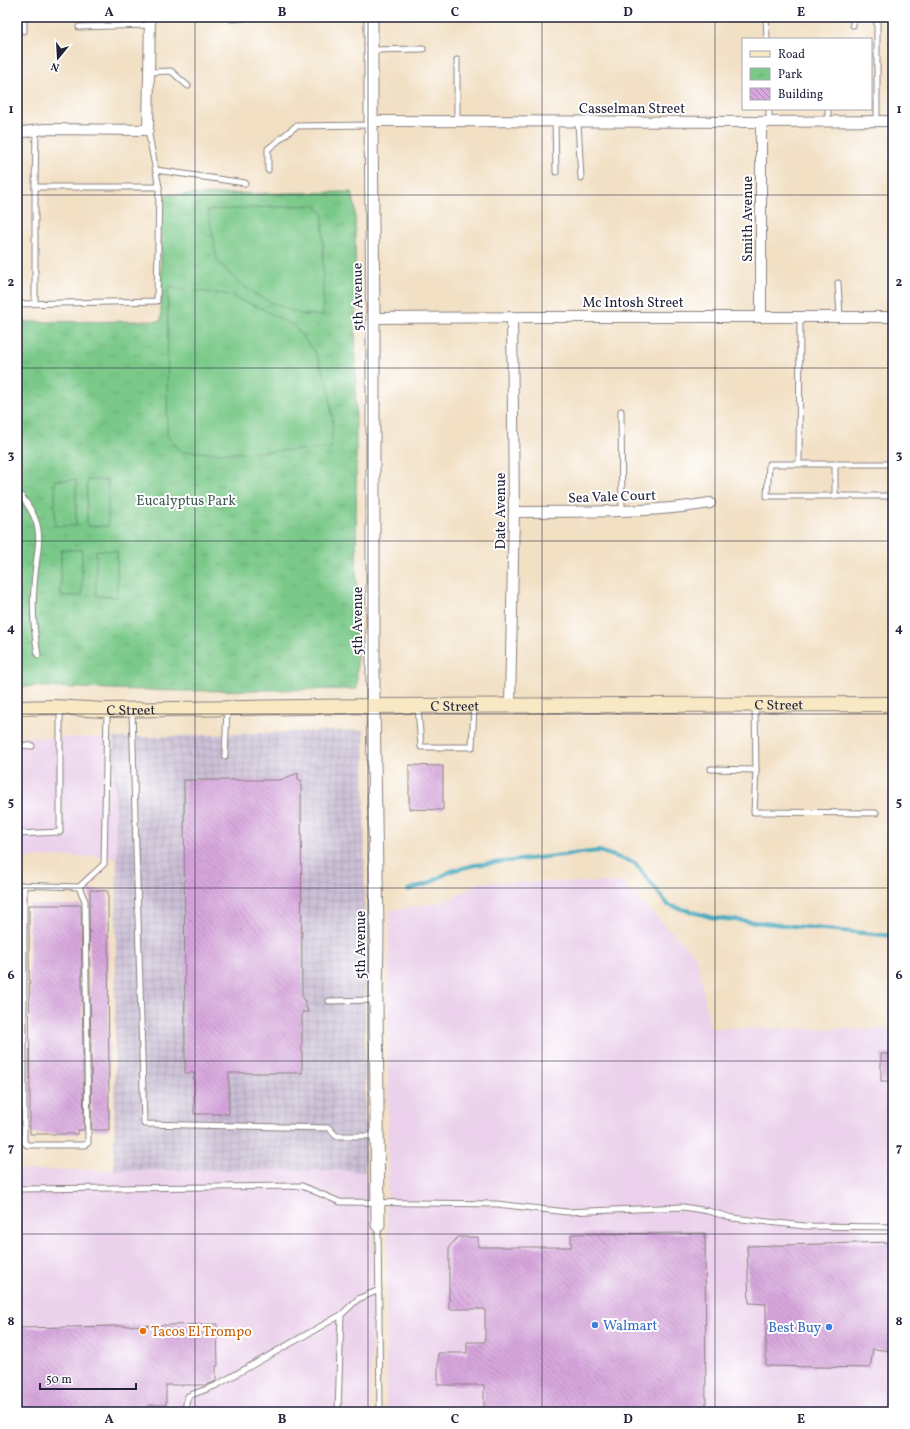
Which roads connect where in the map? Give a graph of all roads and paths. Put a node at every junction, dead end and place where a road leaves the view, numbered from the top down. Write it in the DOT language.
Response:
graph roads {
  1 [pos="24,17"];
  2 [pos="253,17"];
  3 [pos="371,17"];
  4 [pos="766,17"];
  5 [pos="854,17"];
  6 [pos="877,17"];
  7 [pos="232,19"];
  8 [pos="150,21"];
  9 [pos="853,25"];
  10 [pos="79,27"];
  11 [pos="24,31"];
  12 [pos="767,38"];
  13 [pos="423,49"];
  14 [pos="371,50"];
  15 [pos="457,60"];
  16 [pos="149,72"];
  17 [pos="188,86"];
  18 [pos="769,110"];
  19 [pos="828,110"];
  20 [pos="828,121"];
  21 [pos="877,121"];
  22 [pos="893,121"];
  23 [pos="457,122"];
  24 [pos="555,122"];
  25 [pos="578,122"];
  26 [pos="765,122"];
  27 [pos="371,123"];
  28 [pos="36,130"];
  29 [pos="148,130"];
  30 [pos="17,132"];
  31 [pos="156,170"];
  32 [pos="268,170"];
  33 [pos="556,172"];
  34 [pos="581,178"];
  35 [pos="245,183"];
  36 [pos="35,187"];
  37 [pos="159,187"];
  38 [pos="838,283"];
  39 [pos="35,303"];
  40 [pos="17,304"];
  41 [pos="761,316"];
  42 [pos="800,316"];
  43 [pos="512,317"];
  44 [pos="840,317"];
  45 [pos="893,317"];
  46 [pos="373,318"];
  47 [pos="621,411"];
  48 [pos="799,464"];
  49 [pos="835,464"];
  50 [pos="893,464"];
  51 [pos="17,491"];
  52 [pos="835,496"];
  53 [pos="893,496"];
  54 [pos="710,503"];
  55 [pos="622,511"];
  56 [pos="514,512"];
  57 [pos="38,655"];
  58 [pos="754,704"];
  59 [pos="893,704"];
  60 [pos="510,705"];
  61 [pos="373,706"];
  62 [pos="418,706"];
  63 [pos="474,706"];
  64 [pos="17,708"];
  65 [pos="60,708"];
  66 [pos="227,708"];
  67 [pos="132,709"];
  68 [pos="107,710"];
  69 [pos="17,745"];
  70 [pos="32,746"];
  71 [pos="225,756"];
  72 [pos="711,769"];
  73 [pos="756,770"];
  74 [pos="876,813"];
  75 [pos="17,834"];
  76 [pos="17,885"];
  77 [pos="24,886"];
  78 [pos="79,887"];
  79 [pos="376,1000"];
  80 [pos="329,1001"];
  81 [pos="377,1136"];
  82 [pos="17,1188"];
  83 [pos="378,1202"];
  84 [pos="378,1225"];
  85 [pos="893,1227"];
  86 [pos="379,1290"];
  87 [pos="341,1315"];
  88 [pos="186,1412"];
  89 [pos="338,1412"];
  90 [pos="380,1412"];
  1 -- 11 [label="lane"];
  2 -- 7 [label="lane"];
  3 -- 14 [label="street, 5th Avenue"];
  4 -- 12 [label="lane"];
  5 -- 9 [label="lane"];
  6 -- 21 [label="lane"];
  8 -- 10 [label="lane"];
  8 -- 16 [label="street"];
  13 -- 14 [label="lane"];
  14 -- 27 [label="street, 5th Avenue"];
  15 -- 23 [label="lane"];
  16 -- 17 [label="lane"];
  16 -- 29 [label="street"];
  18 -- 26 [label="lane"];
  19 -- 20 [label="lane"];
  20 -- 21 [label="street, Casselman Street"];
  20 -- 26 [label="street, Casselman Street"];
  21 -- 22 [label="street, Casselman Street"];
  23 -- 24 [label="street, Casselman Street"];
  23 -- 27 [label="street, Casselman Street"];
  24 -- 25 [label="street, Casselman Street"];
  24 -- 33 [label="lane"];
  25 -- 26 [label="street, Casselman Street"];
  25 -- 34 [label="lane"];
  26 -- 41 [label="street, Smith Avenue"];
  27 -- 32 [label="lane"];
  27 -- 46 [label="street, 5th Avenue"];
  28 -- 29 [label="street"];
  28 -- 30 [label="street"];
  28 -- 36 [label="lane"];
  29 -- 31 [label="lane"];
  31 -- 35 [label="lane"];
  31 -- 37 [label="lane"];
  36 -- 37 [label="lane"];
  36 -- 39 [label="lane"];
  37 -- 39 [label="lane"];
  38 -- 44 [label="lane"];
  39 -- 40 [label="lane"];
  41 -- 42 [label="street, Mc Intosh Street"];
  41 -- 43 [label="street, Mc Intosh Street"];
  42 -- 44 [label="street, Mc Intosh Street"];
  42 -- 48 [label="lane"];
  43 -- 46 [label="street, Mc Intosh Street"];
  43 -- 56 [label="street, Date Avenue"];
  44 -- 45 [label="street, Mc Intosh Street"];
  46 -- 61 [label="street, 5th Avenue"];
  47 -- 55 [label="lane"];
  48 -- 49 [label="lane"];
  48 -- 52 [label="lane"];
  49 -- 50 [label="lane"];
  49 -- 52 [label="lane"];
  51 -- 57 [label="lane"];
  52 -- 53 [label="lane"];
  54 -- 55 [label="street, Sea Vale Court"];
  55 -- 56 [label="street, Sea Vale Court"];
  56 -- 60 [label="street, Date Avenue"];
  58 -- 59 [label="main road, C Street"];
  58 -- 60 [label="main road, C Street"];
  58 -- 73 [label="lane"];
  60 -- 63 [label="main road, C Street"];
  61 -- 62 [label="main road, C Street"];
  61 -- 66 [label="main road, C Street"];
  61 -- 79 [label="street, 5th Avenue"];
  62 -- 63 [label="main road, C Street"];
  62 -- 63 [label="lane"];
  64 -- 65 [label="main road, C Street"];
  65 -- 68 [label="main road, C Street"];
  65 -- 75 [label="lane"];
  66 -- 67 [label="main road, C Street"];
  66 -- 71 [label="lane"];
  67 -- 68 [label="main road, C Street"];
  67 -- 81 [label="lane"];
  68 -- 78 [label="lane"];
  69 -- 70 [label="lane"];
  72 -- 73 [label="lane"];
  73 -- 74 [label="lane"];
  76 -- 77 [label="lane"];
  77 -- 78 [label="lane"];
  77 -- 78 [label="lane"];
  79 -- 80 [label="lane"];
  79 -- 81 [label="street, 5th Avenue"];
  81 -- 83 [label="street, 5th Avenue"];
  82 -- 83 [label="lane"];
  83 -- 84 [label="street, 5th Avenue"];
  83 -- 85 [label="lane"];
  84 -- 86 [label="lane"];
  86 -- 87 [label="lane"];
  86 -- 90 [label="lane"];
  87 -- 88 [label="lane"];
  87 -- 89 [label="lane"];
}
